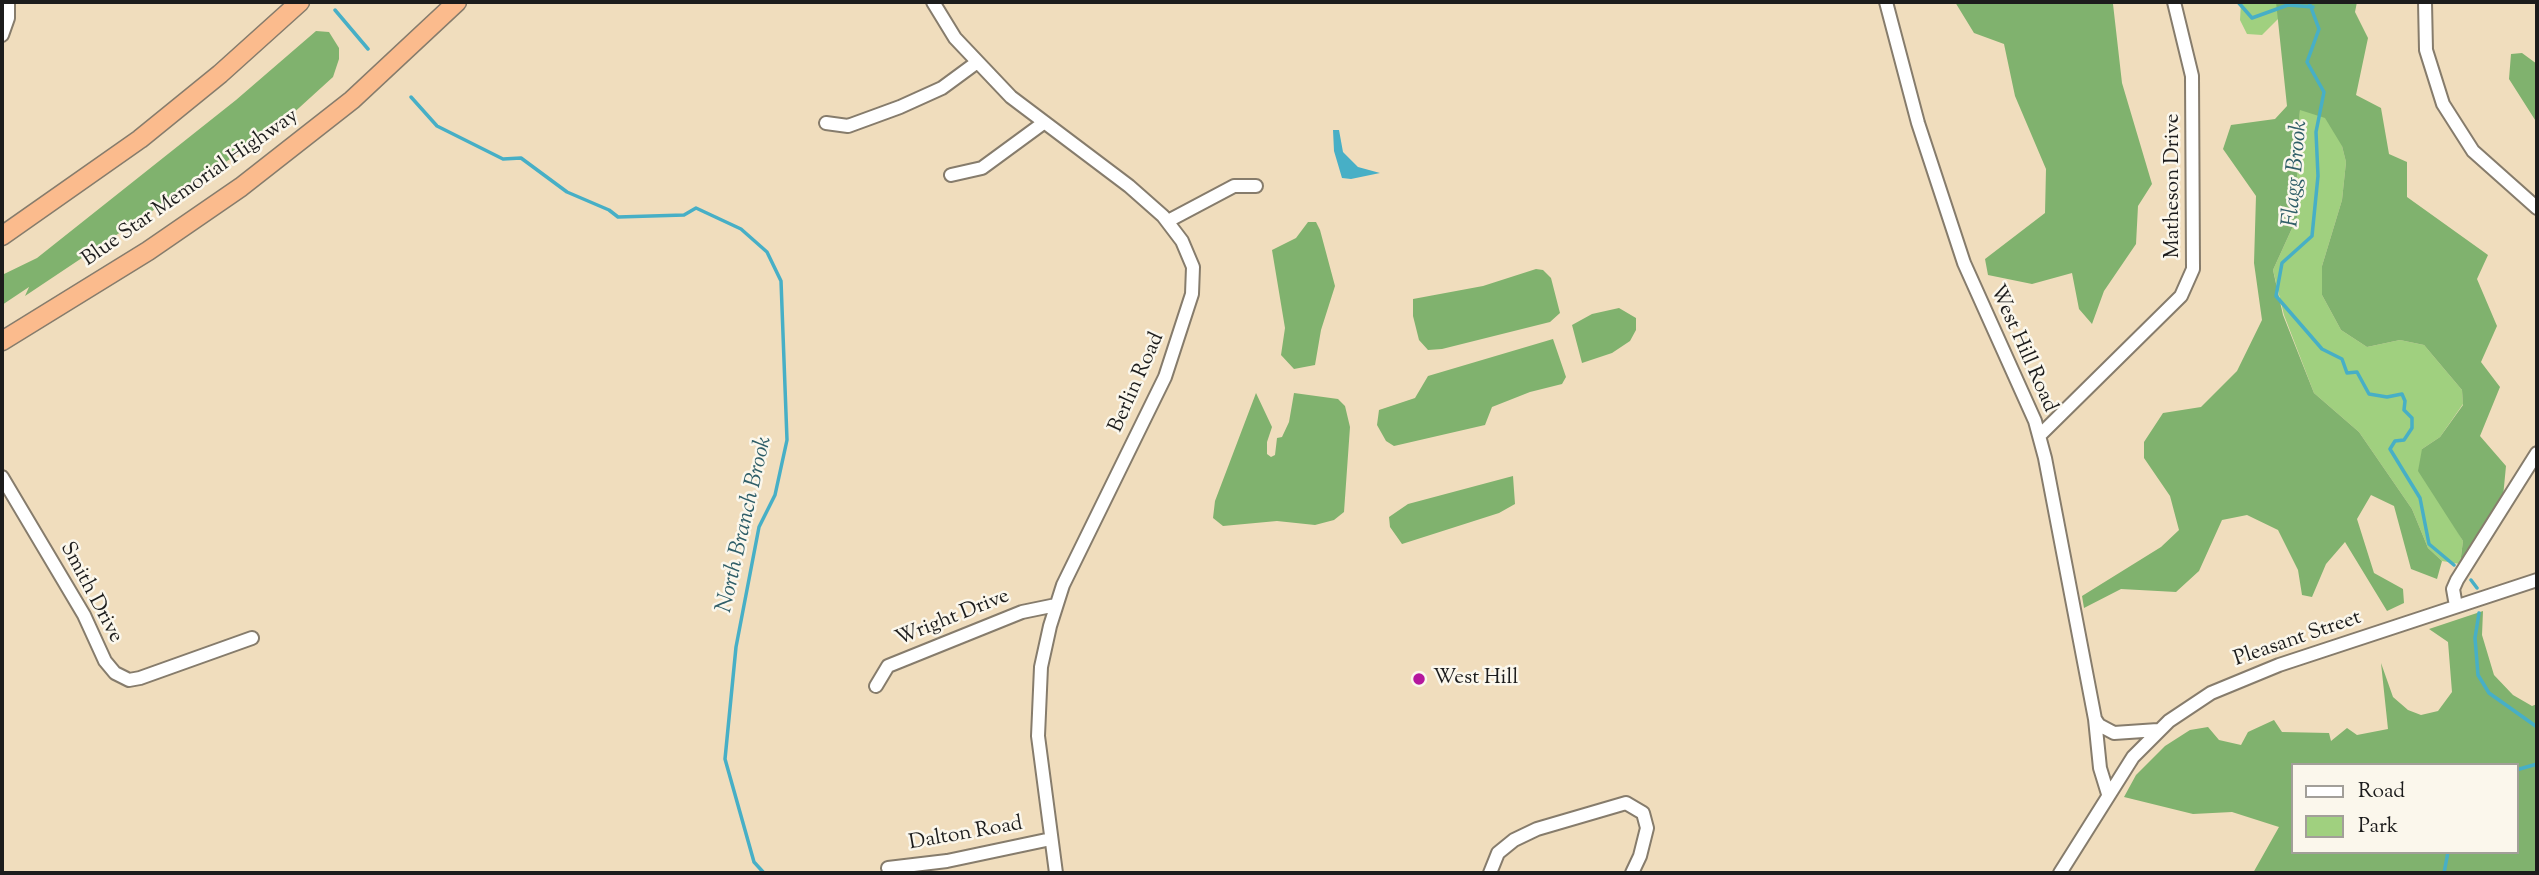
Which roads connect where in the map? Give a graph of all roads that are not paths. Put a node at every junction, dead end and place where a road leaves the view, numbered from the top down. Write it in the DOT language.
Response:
graph roads {
  1 [pos="8,2"];
  2 [pos="300,2"];
  3 [pos="457,2"];
  4 [pos="933,2"];
  5 [pos="1886,2"];
  6 [pos="2174,2"];
  7 [pos="2425,2"];
  8 [pos="2,35"];
  9 [pos="976,62"];
  10 [pos="827,123"];
  11 [pos="1042,124"];
  12 [pos="951,175"];
  13 [pos="1256,186"];
  14 [pos="2537,208"];
  15 [pos="1168,221"];
  16 [pos="2,236"];
  17 [pos="2,341"];
  18 [pos="2039,436"];
  19 [pos="2537,453"];
  20 [pos="2,477"];
  21 [pos="2537,580"];
  22 [pos="1056,605"];
  23 [pos="2456,606"];
  24 [pos="252,638"];
  25 [pos="876,686"];
  26 [pos="2095,719"];
  27 [pos="2158,730"];
  28 [pos="2108,794"];
  29 [pos="1051,839"];
  30 [pos="888,868"];
  31 [pos="1056,873"];
  32 [pos="1490,873"];
  33 [pos="1632,873"];
  34 [pos="2060,873"];
  1 -- 8 [label="street"];
  2 -- 16 [label="highway"];
  3 -- 17 [label="highway, Blue Star Memorial Highway"];
  4 -- 9 [label="street, Berlin Road"];
  5 -- 18 [label="street, West Hill Road"];
  6 -- 18 [label="street, Matheson Drive"];
  7 -- 14 [label="street"];
  9 -- 10 [label="street"];
  9 -- 11 [label="street, Berlin Road"];
  11 -- 12 [label="street"];
  11 -- 15 [label="street, Berlin Road"];
  13 -- 15 [label="street"];
  15 -- 22 [label="street, Berlin Road"];
  18 -- 26 [label="street, West Hill Road"];
  19 -- 23 [label="street"];
  20 -- 24 [label="street, Smith Drive"];
  21 -- 23 [label="street, Pleasant Street"];
  22 -- 25 [label="street, Wright Drive"];
  22 -- 29 [label="street, Berlin Road"];
  23 -- 27 [label="street, Pleasant Street"];
  26 -- 27 [label="street"];
  26 -- 28 [label="street, West Hill Road"];
  27 -- 28 [label="street, Pleasant Street"];
  28 -- 34 [label="street, Pleasant Street"];
  29 -- 30 [label="street, Dalton Road"];
  29 -- 31 [label="street, Berlin Road"];
  32 -- 33 [label="street"];
}
